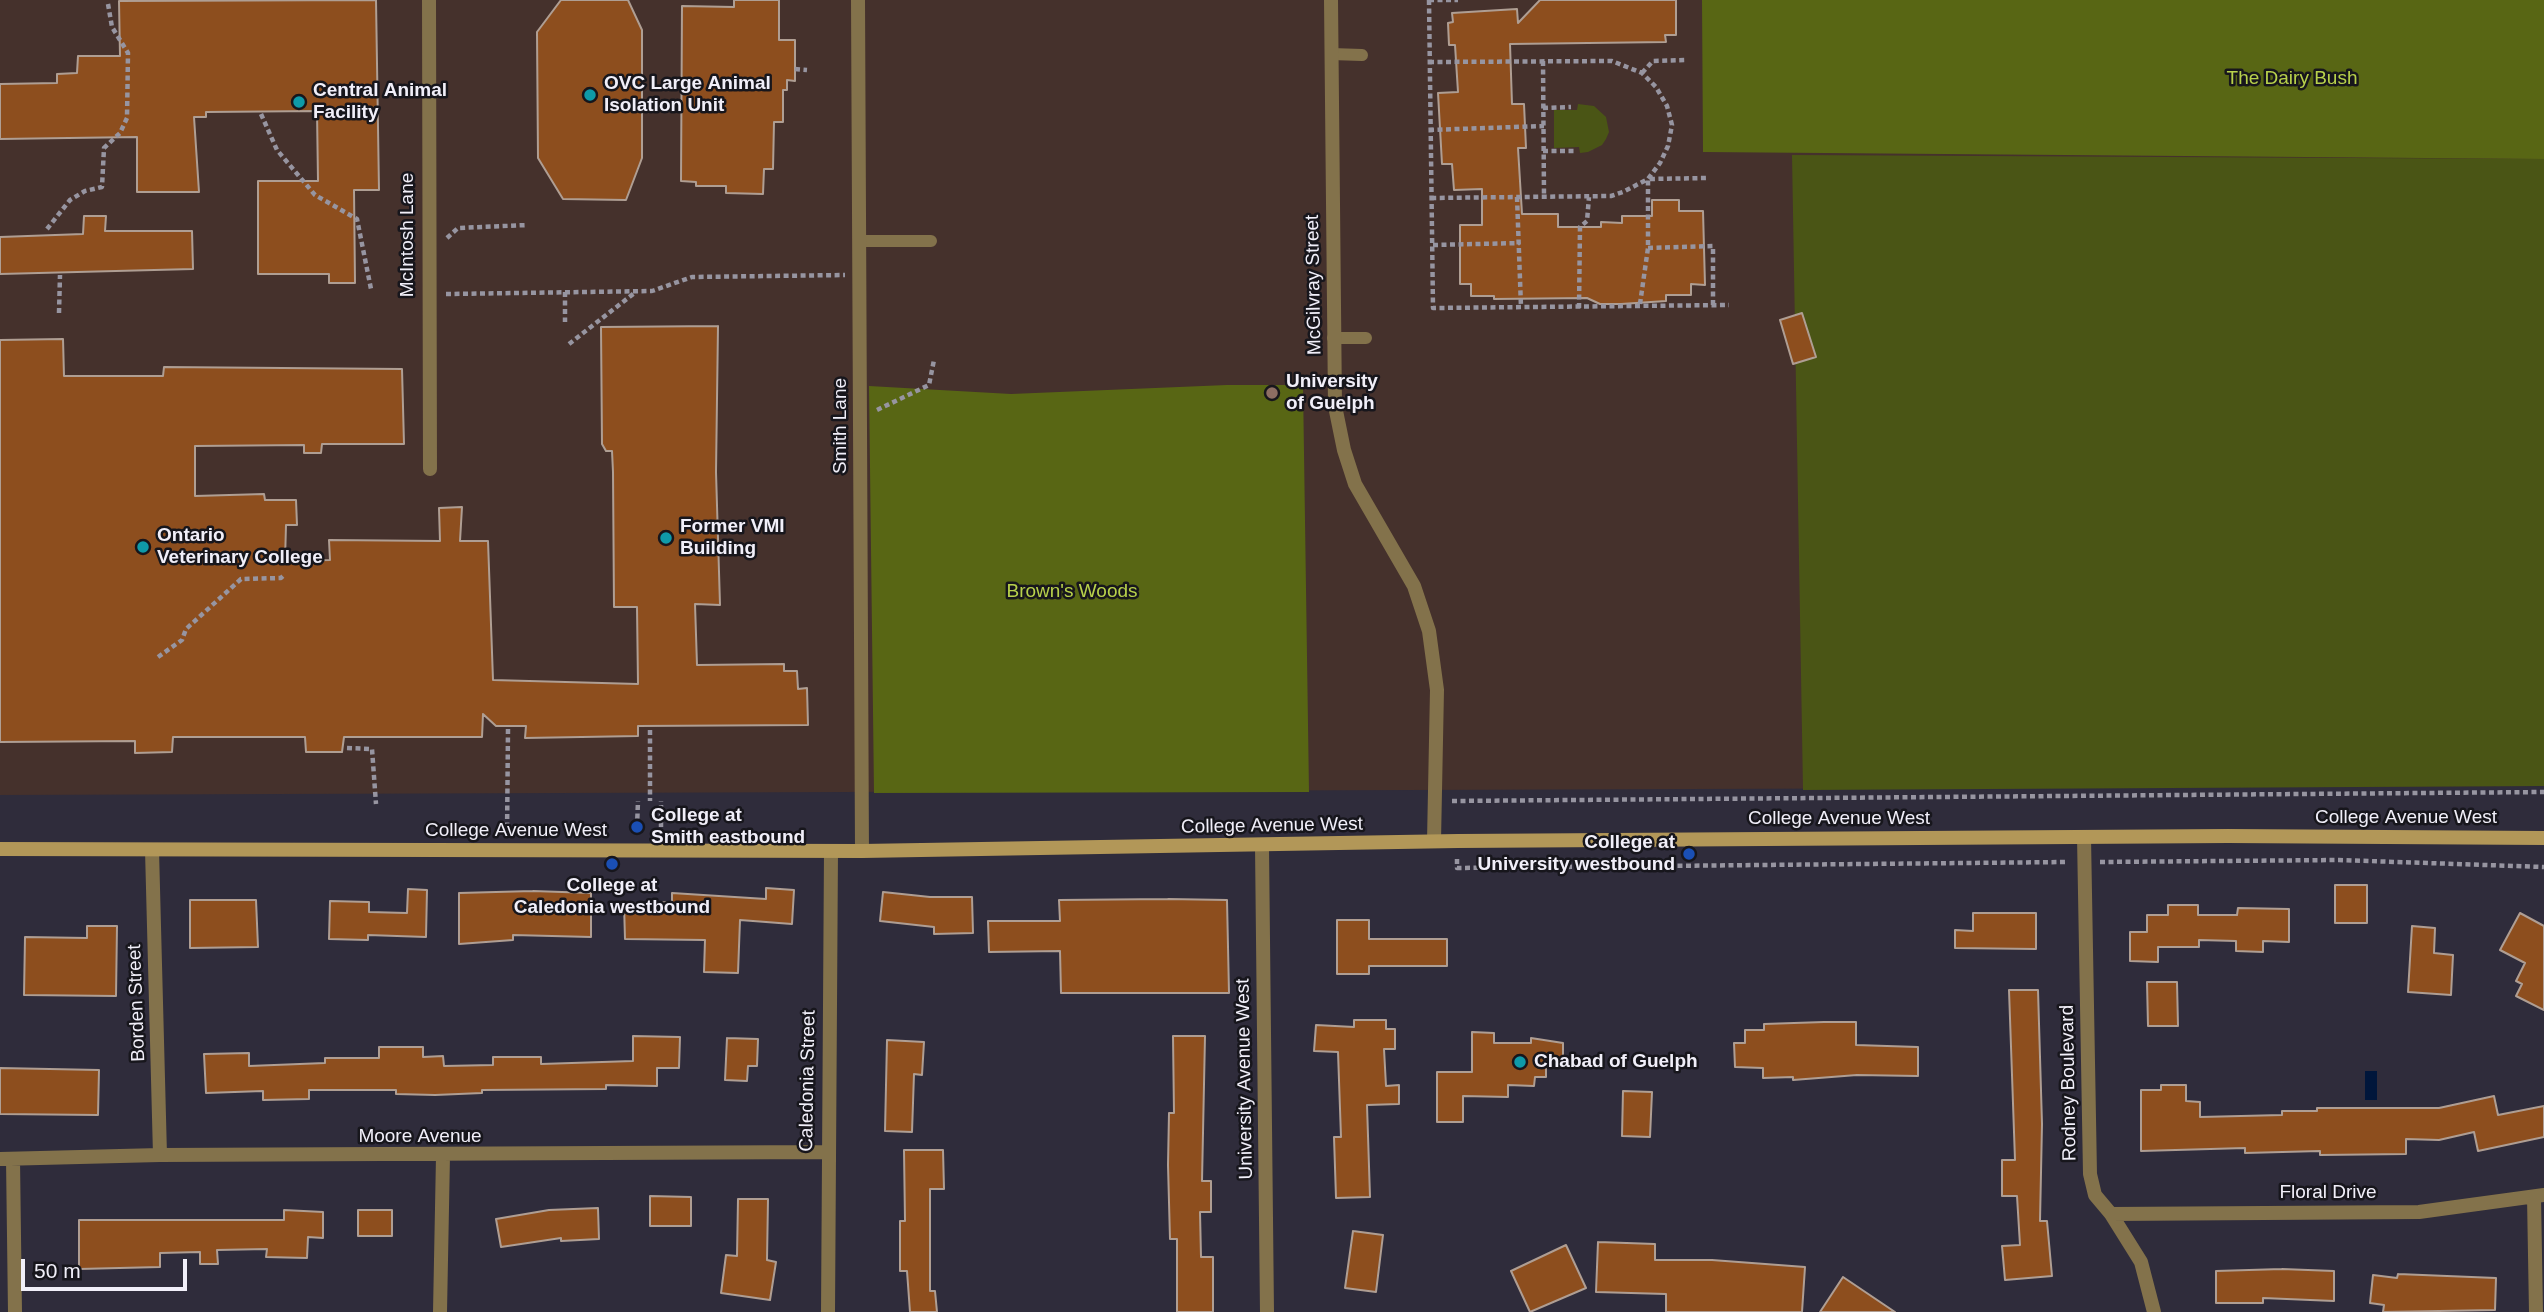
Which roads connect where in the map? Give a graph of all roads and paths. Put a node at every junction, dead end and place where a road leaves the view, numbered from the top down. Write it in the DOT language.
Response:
graph roads {
  1 [pos="429,0"];
  2 [pos="858,0"];
  3 [pos="1331,0"];
  4 [pos="1429,0"];
  5 [pos="1458,0"];
  6 [pos="108,4"];
  7 [pos="1331,54"];
  8 [pos="1362,55"];
  9 [pos="1686,60"];
  10 [pos="1543,61"];
  11 [pos="1429,62"];
  12 [pos="795,69"];
  13 [pos="807,70"];
  14 [pos="1642,74"];
  15 [pos="1571,107"];
  16 [pos="1543,108"];
  17 [pos="261,114"];
  18 [pos="1544,126"];
  19 [pos="1429,130"];
  20 [pos="1543,151"];
  21 [pos="1574,151"];
  22 [pos="1648,178"];
  23 [pos="1706,178"];
  24 [pos="1544,196"];
  25 [pos="1517,197"];
  26 [pos="1589,197"];
  27 [pos="1430,198"];
  28 [pos="528,225"];
  29 [pos="47,229"];
  30 [pos="860,241"];
  31 [pos="931,241"];
  32 [pos="1520,243"];
  33 [pos="1433,245"];
  34 [pos="445,246"];
  35 [pos="1648,248"];
  36 [pos="860,274"];
  37 [pos="60,275"];
  38 [pos="443,280"];
  39 [pos="371,289"];
  40 [pos="637,291"];
  41 [pos="565,292"];
  42 [pos="443,294"];
  43 [pos="427,295"];
  44 [pos="1640,305"];
  45 [pos="1713,305"];
  46 [pos="1728,305"];
  47 [pos="1521,307"];
  48 [pos="1579,308"];
  49 [pos="59,313"];
  50 [pos="565,322"];
  51 [pos="1334,338"];
  52 [pos="1366,338"];
  53 [pos="569,344"];
  54 [pos="934,360"];
  55 [pos="860,419"];
  56 [pos="430,469"];
  57 [pos="285,573"];
  58 [pos="158,657"];
  59 [pos="508,729"];
  60 [pos="650,730"];
  61 [pos="347,748"];
  62 [pos="2544,792"];
  63 [pos="650,801"];
  64 [pos="661,801"];
  65 [pos="638,802"];
  66 [pos="1452,802"];
  67 [pos="376,804"];
  68 [pos="637,827"];
  69 [pos="661,827"];
  70 [pos="2084,837"];
  71 [pos="2544,838"];
  72 [pos="1434,841"];
  73 [pos="1262,846"];
  74 [pos="0,849"];
  75 [pos="152,850"];
  76 [pos="506,850"];
  77 [pos="831,851"];
  78 [pos="862,851"];
  79 [pos="1457,859"];
  80 [pos="2084,862"];
  81 [pos="2544,867"];
  82 [pos="827,1152"];
  83 [pos="160,1155"];
  84 [pos="443,1156"];
  85 [pos="7,1159"];
  86 [pos="2539,1196"];
  87 [pos="2111,1214"];
  88 [pos="15,1312"];
  89 [pos="440,1312"];
  90 [pos="828,1312"];
  91 [pos="1267,1312"];
  92 [pos="2154,1312"];
  93 [pos="2536,1312"];
  1 -- 43 [label="street, McIntosh Lane"];
  2 -- 30 [label="street, Smith Lane"];
  3 -- 7 [label="street, McGilvray Street"];
  4 -- 5 [label="path"];
  4 -- 11 [label="path"];
  6 -- 29 [label="path"];
  7 -- 8 [label="lane"];
  7 -- 51 [label="street, McGilvray Street"];
  9 -- 14 [label="path"];
  10 -- 11 [label="path"];
  10 -- 14 [label="path"];
  10 -- 16 [label="path"];
  11 -- 19 [label="path"];
  12 -- 13 [label="path"];
  14 -- 22 [label="path"];
  15 -- 16 [label="path"];
  16 -- 18 [label="path"];
  17 -- 39 [label="path"];
  18 -- 19 [label="path"];
  18 -- 20 [label="path"];
  19 -- 27 [label="path"];
  20 -- 21 [label="path"];
  20 -- 24 [label="path"];
  22 -- 23 [label="path"];
  22 -- 26 [label="path"];
  22 -- 35 [label="path"];
  24 -- 25 [label="path"];
  24 -- 26 [label="path"];
  25 -- 27 [label="path"];
  25 -- 32 [label="path"];
  26 -- 48 [label="path"];
  27 -- 33 [label="path"];
  28 -- 34 [label="path"];
  30 -- 31 [label="lane"];
  30 -- 36 [label="street, Smith Lane"];
  32 -- 33 [label="path"];
  32 -- 47 [label="path"];
  33 -- 47 [label="path"];
  35 -- 44 [label="path"];
  35 -- 45 [label="path"];
  36 -- 40 [label="path"];
  36 -- 55 [label="street, Smith Lane"];
  37 -- 49 [label="path"];
  38 -- 42 [label="path"];
  40 -- 41 [label="path"];
  40 -- 53 [label="path"];
  41 -- 42 [label="path"];
  41 -- 50 [label="path"];
  42 -- 43 [label="path"];
  43 -- 56 [label="street, McIntosh Lane"];
  44 -- 45 [label="path"];
  44 -- 48 [label="path"];
  45 -- 46 [label="path"];
  47 -- 48 [label="path"];
  51 -- 52 [label="lane"];
  51 -- 72 [label="street, McGilvray Street"];
  54 -- 55 [label="path"];
  55 -- 78 [label="street, Smith Lane"];
  57 -- 58 [label="path"];
  59 -- 76 [label="path"];
  60 -- 63 [label="path"];
  61 -- 67 [label="path"];
  62 -- 66 [label="path"];
  64 -- 69 [label="path"];
  65 -- 68 [label="path"];
  70 -- 71 [label="main road, College Avenue West"];
  70 -- 72 [label="main road, College Avenue West"];
  70 -- 80 [label="street, Rodney Boulevard"];
  72 -- 73 [label="main road, College Avenue West"];
  73 -- 78 [label="main road, College Avenue West"];
  73 -- 91 [label="street, University Avenue West"];
  74 -- 75 [label="main road, College Avenue West"];
  75 -- 76 [label="main road, College Avenue West"];
  75 -- 83 [label="street, Borden Street"];
  76 -- 77 [label="main road, College Avenue West"];
  77 -- 78 [label="main road, College Avenue West"];
  77 -- 82 [label="street, Caledonia Street"];
  79 -- 80 [label="path"];
  80 -- 81 [label="path"];
  80 -- 87 [label="street, Rodney Boulevard"];
  82 -- 84 [label="street, Moore Avenue"];
  82 -- 90 [label="street, Caledonia Street"];
  83 -- 84 [label="street, Moore Avenue"];
  83 -- 85 [label="street, Moore Avenue"];
  84 -- 89 [label="street"];
  85 -- 88 [label="street"];
  86 -- 87 [label="street, Floral Drive"];
  86 -- 93 [label="street"];
  87 -- 92 [label="street, Rodney Boulevard"];
}
